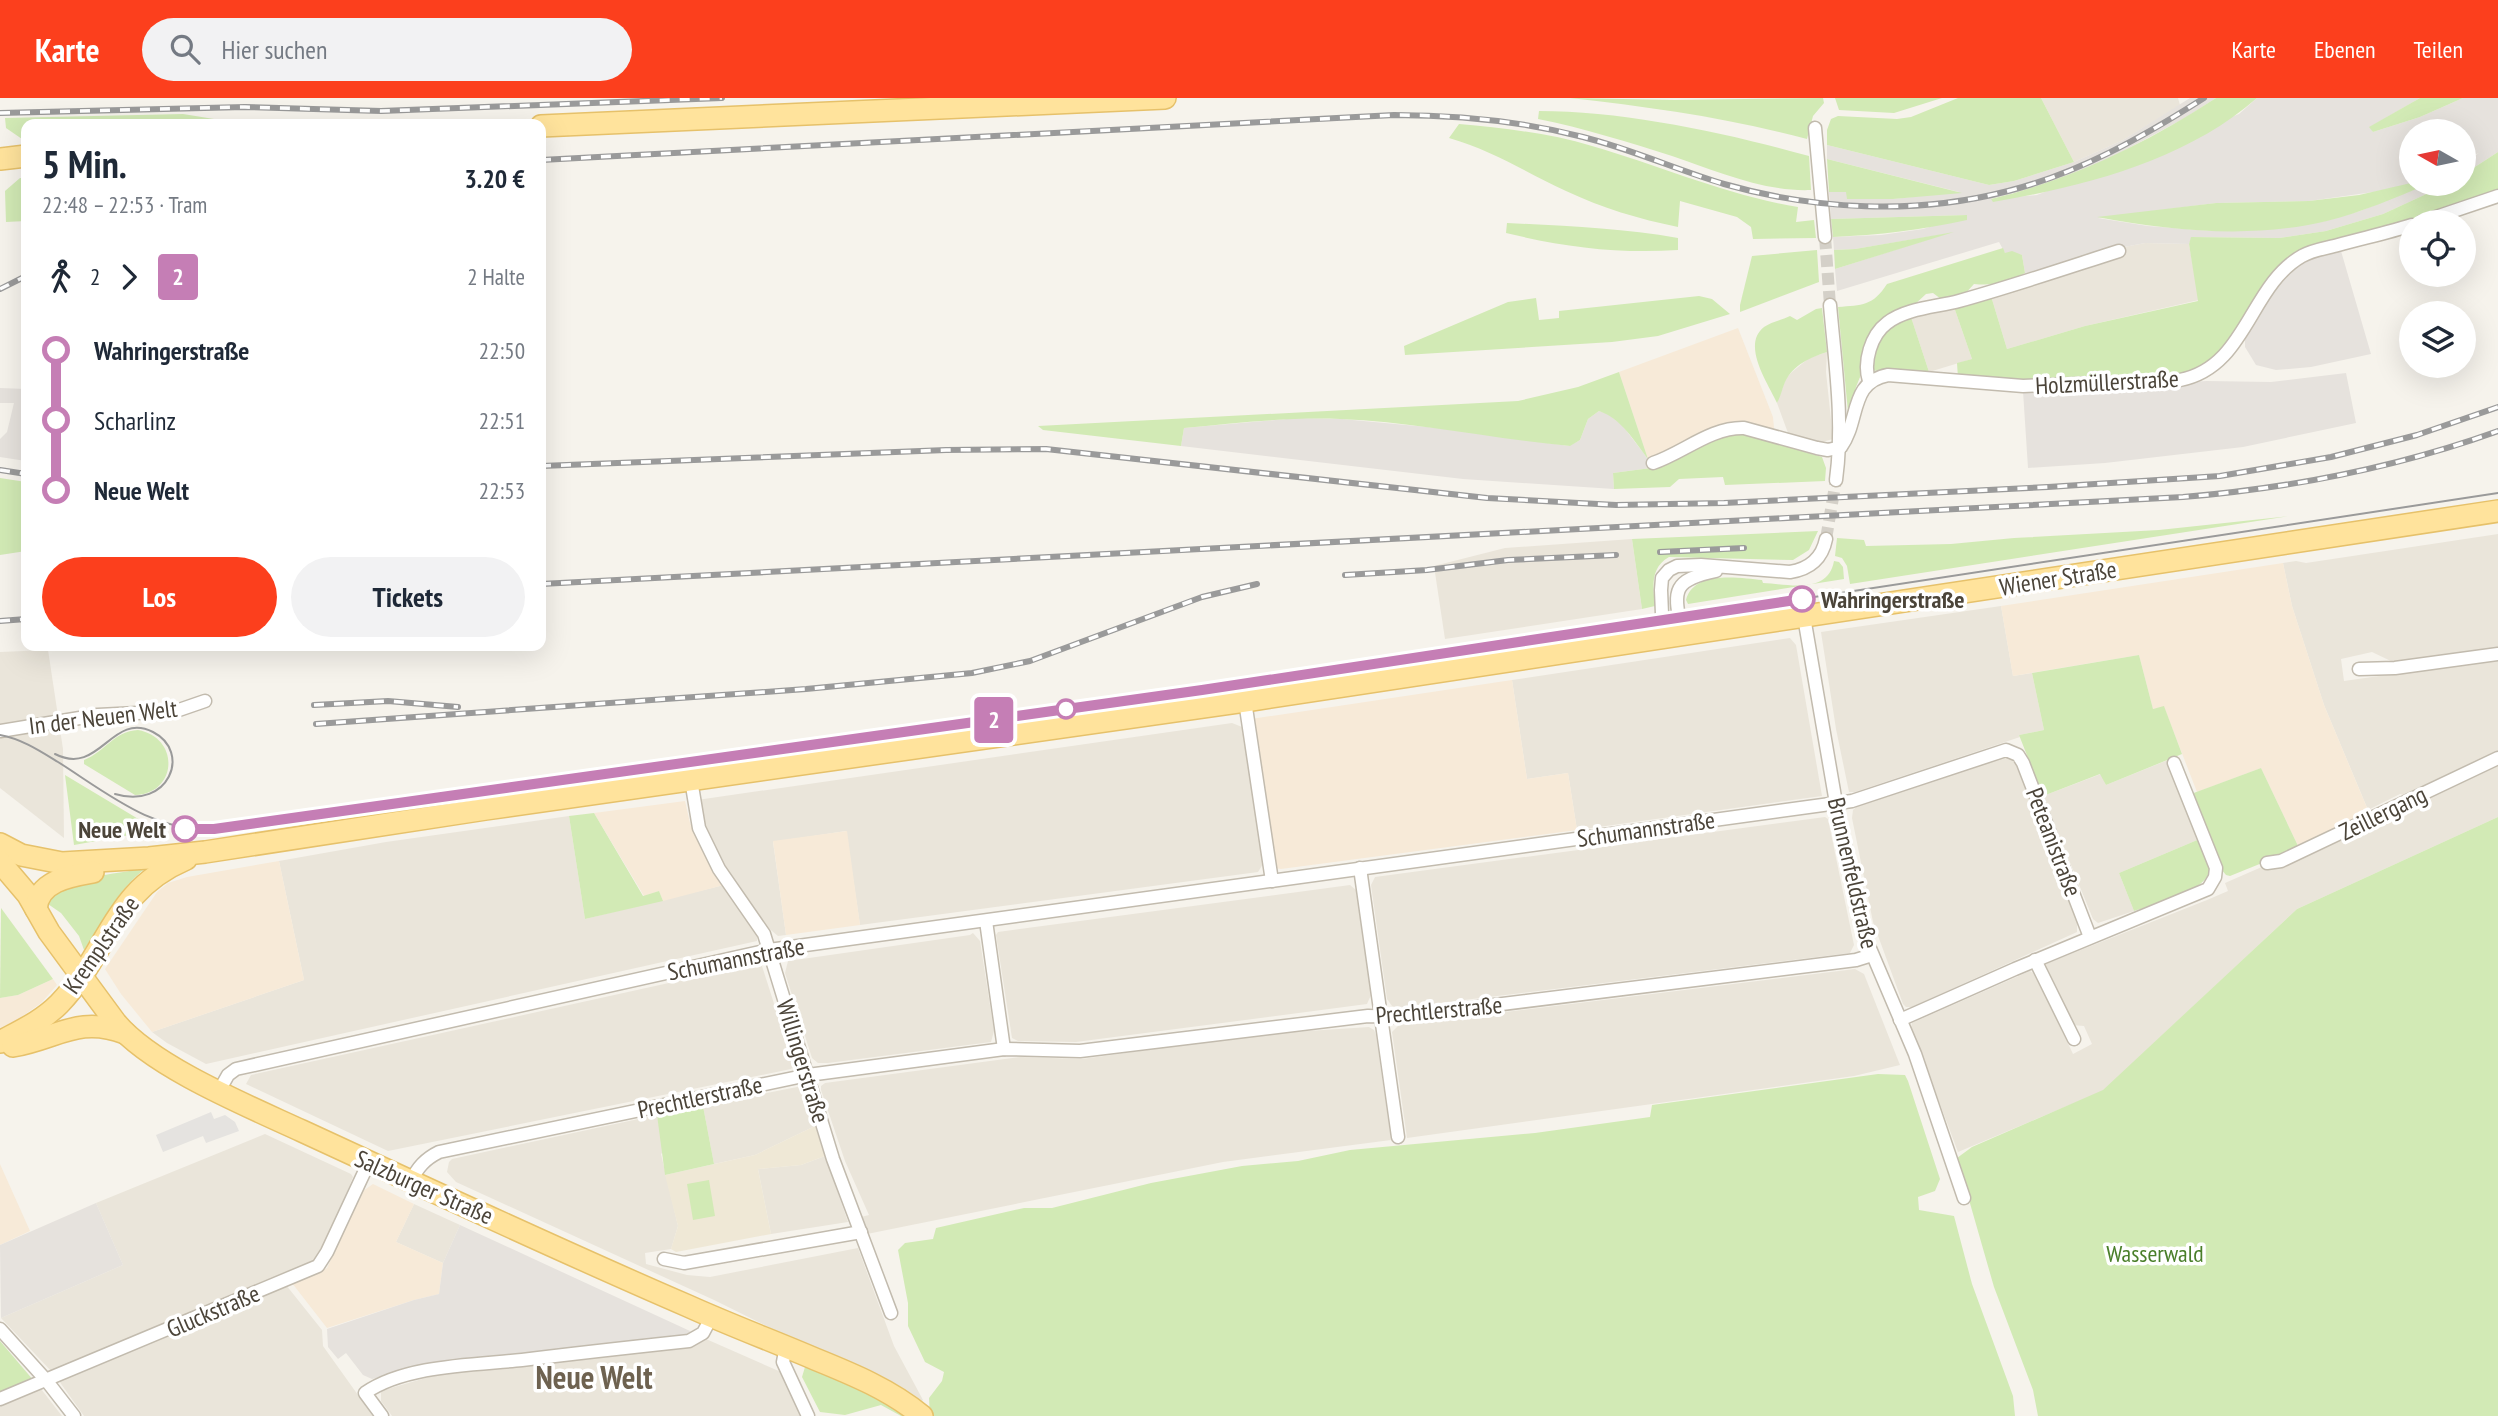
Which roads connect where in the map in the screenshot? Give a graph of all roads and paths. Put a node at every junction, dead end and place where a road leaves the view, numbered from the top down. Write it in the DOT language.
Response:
graph roads {
  1 [pos="1165,98"];
  2 [pos="546,126"];
  3 [pos="1815,128"];
  4 [pos="21,157"];
  5 [pos="0,159"];
  6 [pos="2498,196"];
  7 [pos="2457,210"];
  8 [pos="2399,229"];
  9 [pos="1825,237"];
  10 [pos="2119,251"];
  11 [pos="1830,305"];
  12 [pos="1869,381"];
  13 [pos="1841,447"];
  14 [pos="1653,463"];
  15 [pos="1836,480"];
  16 [pos="2498,511"];
  17 [pos="1826,539"];
  18 [pos="1727,568"];
  19 [pos="1804,617"];
  20 [pos="1673,637"];
  21 [pos="2498,654"];
  22 [pos="2359,669"];
  23 [pos="205,701"];
  24 [pos="1245,701"];
  25 [pos="0,731"];
  26 [pos="2013,751"];
  27 [pos="2498,758"];
  28 [pos="2174,763"];
  29 [pos="691,780"];
  30 [pos="1836,803"];
  31 [pos="0,844"];
  32 [pos="205,852"];
  33 [pos="149,858"];
  34 [pos="0,863"];
  35 [pos="2267,863"];
  36 [pos="1360,869"];
  37 [pos="1272,881"];
  38 [pos="36,909"];
  39 [pos="986,921"];
  40 [pos="2090,937"];
  41 [pos="769,950"];
  42 [pos="1872,955"];
  43 [pos="2035,960"];
  44 [pos="81,975"];
  45 [pos="1381,1017"];
  46 [pos="1900,1020"];
  47 [pos="125,1033"];
  48 [pos="2074,1039"];
  49 [pos="0,1042"];
  50 [pos="0,1047"];
  51 [pos="1004,1049"];
  52 [pos="808,1075"];
  53 [pos="219,1091"];
  54 [pos="1398,1137"];
  55 [pos="369,1162"];
  56 [pos="411,1181"];
  57 [pos="1964,1198"];
  58 [pos="861,1232"];
  59 [pos="664,1259"];
  60 [pos="891,1313"];
  61 [pos="712,1316"];
  62 [pos="0,1329"];
  63 [pos="786,1346"];
  64 [pos="46,1380"];
  65 [pos="0,1399"];
  66 [pos="74,1416"];
  67 [pos="382,1416"];
  68 [pos="808,1416"];
  69 [pos="922,1416"];
  1 -- 2 [label="main road"];
  3 -- 9 [label="street"];
  4 -- 5 [label="main road"];
  6 -- 7 [label="street"];
  8 -- 12 [label="street, Holzmüllerstraße"];
  10 -- 12 [label="street"];
  11 -- 13 [label="street"];
  12 -- 13 [label="street"];
  13 -- 14 [label="street"];
  13 -- 15 [label="street"];
  16 -- 19 [label="main road, Wiener Straße"];
  17 -- 18 [label="street"];
  18 -- 20 [label="street"];
  18 -- 20 [label="street"];
  19 -- 20 [label="main road, Wiener Straße"];
  19 -- 30 [label="street, Brunnenfeldstraße"];
  20 -- 24 [label="main road, Wiener Straße"];
  21 -- 22 [label="street"];
  23 -- 25 [label="street, In der Neuen Welt"];
  24 -- 29 [label="main road, Wiener Straße"];
  24 -- 37 [label="street"];
  26 -- 30 [label="street, Schumannstraße"];
  26 -- 40 [label="street, Peteanistraße"];
  27 -- 35 [label="street, Zeillergang"];
  28 -- 40 [label="street"];
  29 -- 32 [label="main road, Wiener Straße"];
  29 -- 41 [label="street, Willingerstraße"];
  30 -- 36 [label="street, Schumannstraße"];
  30 -- 42 [label="street, Brunnenfeldstraße"];
  31 -- 33 [label="main road, Wiener Straße"];
  32 -- 33 [label="main road, Wiener Straße"];
  32 -- 44 [label="main road, Kremplstraße"];
  33 -- 38 [label="main road"];
  34 -- 38 [label="main road, Salzburger Straße"];
  36 -- 37 [label="street, Schumannstraße"];
  36 -- 45 [label="street"];
  37 -- 39 [label="street, Schumannstraße"];
  38 -- 44 [label="main road, Salzburger Straße"];
  39 -- 41 [label="street, Schumannstraße"];
  39 -- 51 [label="street"];
  40 -- 43 [label="street"];
  41 -- 52 [label="street, Willingerstraße"];
  41 -- 53 [label="street, Schumannstraße"];
  42 -- 45 [label="street, Prechtlerstraße"];
  42 -- 46 [label="street, Brunnenfeldstraße"];
  43 -- 46 [label="street"];
  43 -- 48 [label="street"];
  44 -- 47 [label="main road, Salzburger Straße"];
  44 -- 49 [label="main road, Kremplstraße"];
  45 -- 51 [label="street, Prechtlerstraße"];
  45 -- 54 [label="street"];
  46 -- 57 [label="street, Brunnenfeldstraße"];
  47 -- 50 [label="main road"];
  47 -- 53 [label="main road, Salzburger Straße"];
  51 -- 52 [label="street, Prechtlerstraße"];
  52 -- 56 [label="street, Prechtlerstraße"];
  52 -- 58 [label="street, Willingerstraße"];
  53 -- 55 [label="main road, Salzburger Straße"];
  55 -- 56 [label="main road, Salzburger Straße"];
  55 -- 64 [label="street, Gluckstraße"];
  56 -- 61 [label="main road, Salzburger Straße"];
  58 -- 59 [label="street"];
  58 -- 60 [label="street, Willingerstraße"];
  61 -- 63 [label="main road, Salzburger Straße"];
  61 -- 67 [label="street"];
  62 -- 64 [label="street"];
  63 -- 68 [label="street"];
  63 -- 69 [label="main road, Salzburger Straße"];
  64 -- 65 [label="street, Gluckstraße"];
  64 -- 66 [label="street"];
}
